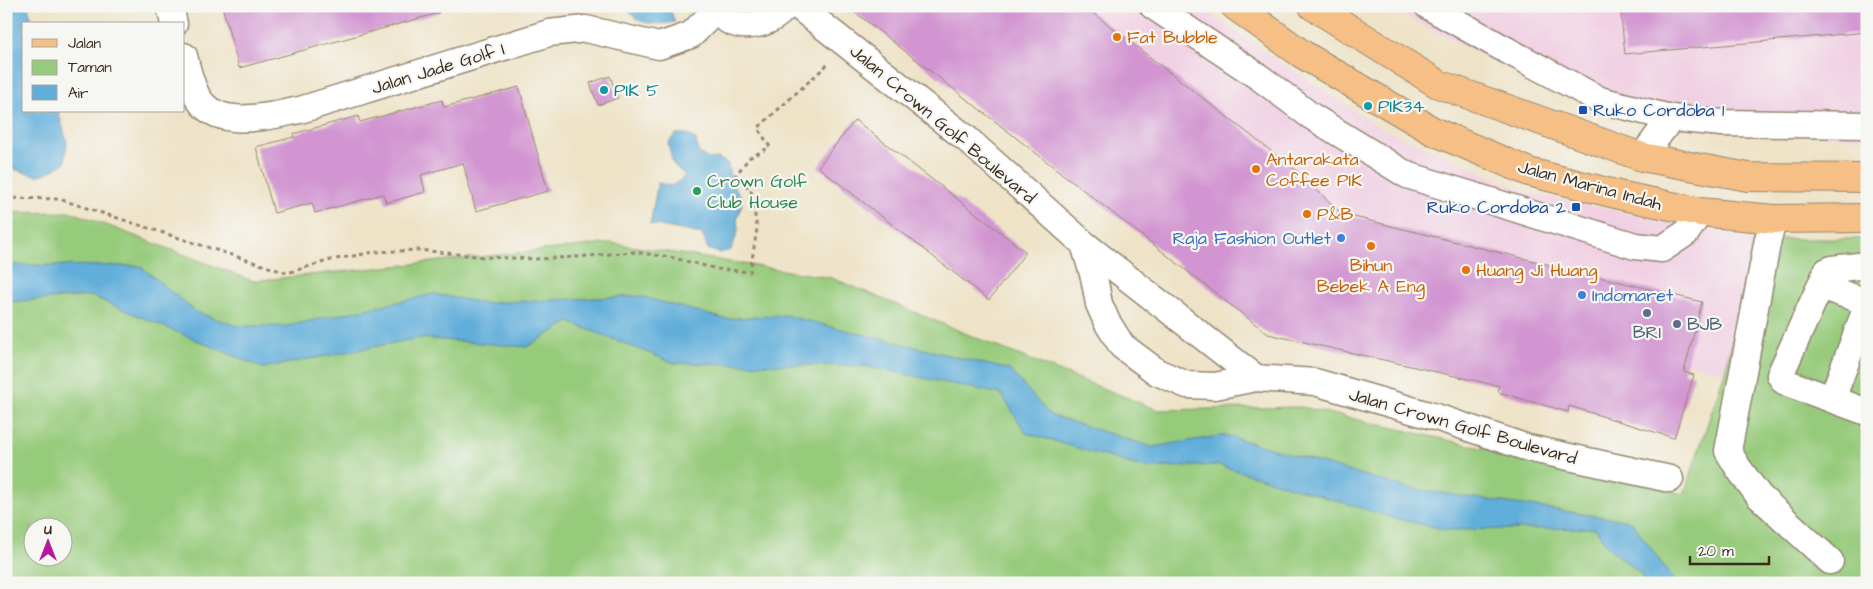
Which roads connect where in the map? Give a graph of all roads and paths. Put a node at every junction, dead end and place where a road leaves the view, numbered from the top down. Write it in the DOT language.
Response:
graph roads {
  1 [pos="170,6"];
  2 [pos="786,6"];
  3 [pos="798,6"];
  4 [pos="1153,6"];
  5 [pos="1235,6"];
  6 [pos="1313,6"];
  7 [pos="1428,6"];
  8 [pos="715,8"];
  9 [pos="174,22"];
  10 [pos="848,45"];
  11 [pos="185,59"];
  12 [pos="1671,118"];
  13 [pos="1867,124"];
  14 [pos="1642,157"];
  15 [pos="1867,178"];
  16 [pos="6,198"];
  17 [pos="1700,212"];
  18 [pos="1867,218"];
  19 [pos="1774,220"];
  20 [pos="1084,244"];
  21 [pos="1867,265"];
  22 [pos="1820,286"];
  23 [pos="1867,304"];
  24 [pos="1256,378"];
  25 [pos="1832,399"];
  26 [pos="1867,412"];
  27 [pos="1670,479"];
  28 [pos="1830,561"];
  29 [pos="6,579"];
  30 [pos="48,583"];
  1 -- 9 [label="street"];
  2 -- 8 [label="street"];
  3 -- 10 [label="street, Jalan Crown Golf Boulevard"];
  4 -- 17 [label="street"];
  5 -- 17 [label="main road, Jalan Marina Indah"];
  6 -- 14 [label="main road"];
  7 -- 12 [label="street"];
  8 -- 11 [label="street, Jalan Jade Golf I"];
  10 -- 16 [label="path"];
  10 -- 20 [label="street, Jalan Crown Golf Boulevard"];
  12 -- 13 [label="street"];
  12 -- 14 [label="street"];
  14 -- 15 [label="main road"];
  17 -- 19 [label="main road, Jalan Marina Indah"];
  18 -- 19 [label="main road, Jalan Marina Indah"];
  19 -- 28 [label="street"];
  20 -- 24 [label="street, Jalan Crown Golf Boulevard"];
  20 -- 24 [label="street, Jalan Crown Golf Boulevard"];
  21 -- 22 [label="street"];
  22 -- 23 [label="street"];
  22 -- 25 [label="street"];
  23 -- 25 [label="street"];
  24 -- 27 [label="street, Jalan Crown Golf Boulevard"];
  25 -- 26 [label="street"];
  29 -- 30 [label="path"];
}
